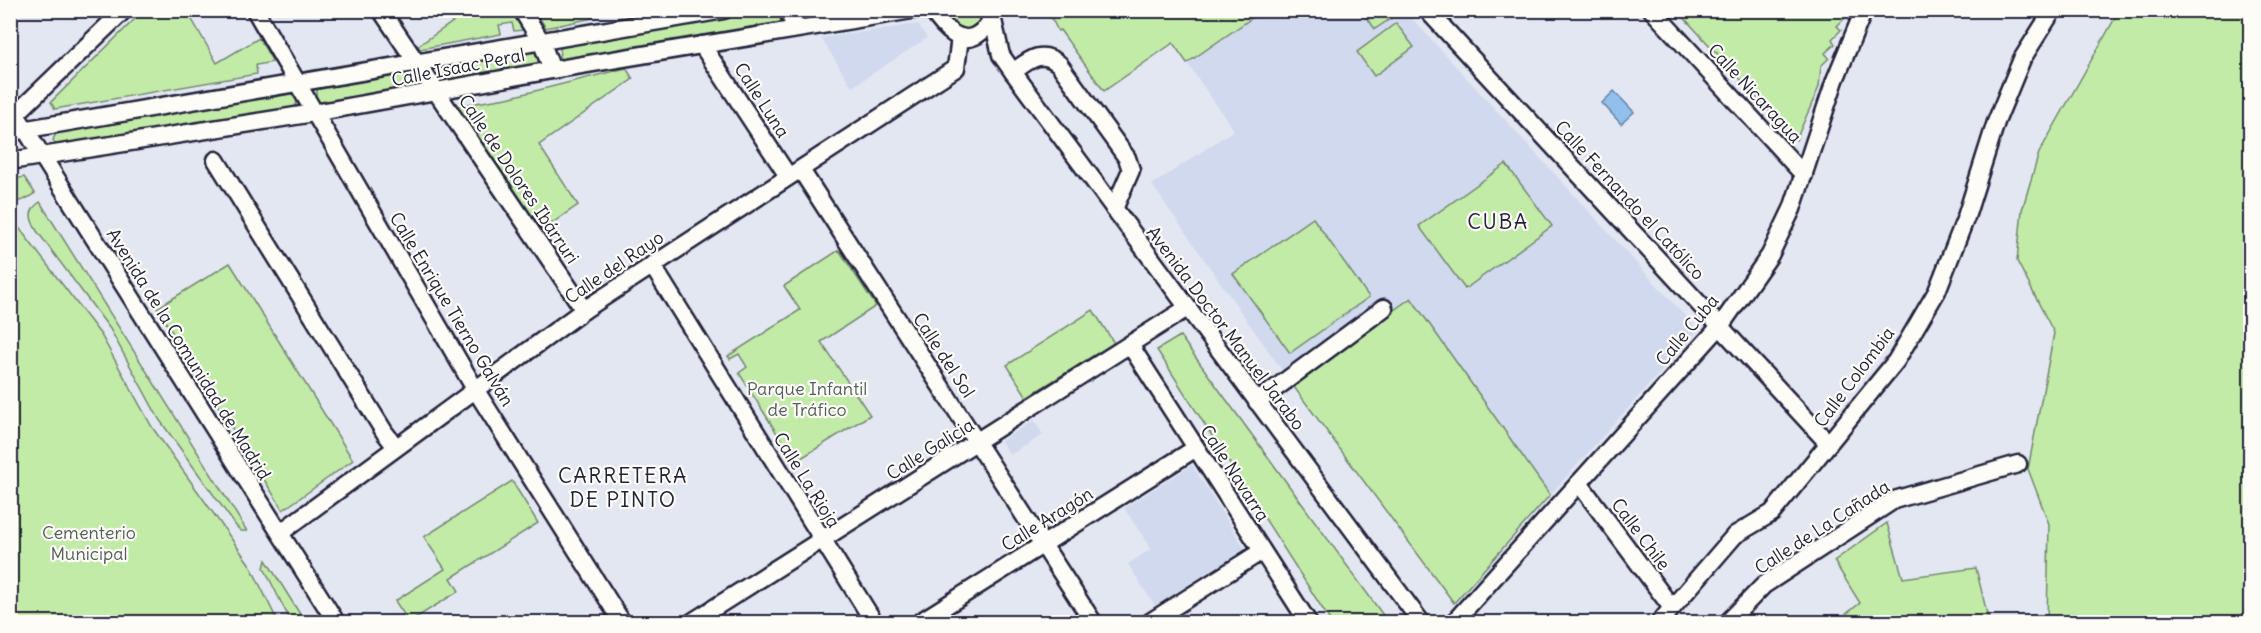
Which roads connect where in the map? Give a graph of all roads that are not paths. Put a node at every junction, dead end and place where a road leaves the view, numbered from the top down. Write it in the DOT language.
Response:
graph roads {
  1 [pos="124,10"];
  2 [pos="255,10"];
  3 [pos="381,10"];
  4 [pos="522,10"];
  5 [pos="724,10"];
  6 [pos="788,10"];
  7 [pos="912,10"];
  8 [pos="1426,10"];
  9 [pos="1652,10"];
  10 [pos="1864,10"];
  11 [pos="2053,10"];
  12 [pos="929,11"];
  13 [pos="992,13"];
  14 [pos="796,28"];
  15 [pos="964,38"];
  16 [pos="542,43"];
  17 [pos="702,45"];
  18 [pos="1001,55"];
  19 [pos="417,64"];
  20 [pos="552,70"];
  21 [pos="1013,72"];
  22 [pos="297,84"];
  23 [pos="437,92"];
  24 [pos="13,110"];
  25 [pos="314,113"];
  26 [pos="19,131"];
  27 [pos="42,157"];
  28 [pos="216,160"];
  29 [pos="10,161"];
  30 [pos="795,173"];
  31 [pos="1804,175"];
  32 [pos="1114,209"];
  33 [pos="652,265"];
  34 [pos="1187,308"];
  35 [pos="1384,308"];
  36 [pos="584,310"];
  37 [pos="1720,325"];
  38 [pos="1130,345"];
  39 [pos="475,389"];
  40 [pos="1257,402"];
  41 [pos="978,443"];
  42 [pos="1828,443"];
  43 [pos="396,447"];
  44 [pos="1196,448"];
  45 [pos="2018,464"];
  46 [pos="1579,483"];
  47 [pos="279,533"];
  48 [pos="821,540"];
  49 [pos="1044,544"];
  50 [pos="1262,551"];
  51 [pos="1672,608"];
  52 [pos="336,622"];
  53 [pos="622,622"];
  54 [pos="692,622"];
  55 [pos="874,622"];
  56 [pos="920,622"];
  57 [pos="1094,622"];
  58 [pos="1150,622"];
  59 [pos="1308,622"];
  60 [pos="1421,622"];
  61 [pos="1454,622"];
  62 [pos="1659,622"];
  63 [pos="1728,622"];
  1 -- 24 [label="street"];
  2 -- 22 [label="street, Calle Enrique Tierno Galván"];
  3 -- 19 [label="street, Calle de Dolores Ibárruri"];
  4 -- 16 [label="street"];
  5 -- 16 [label="street, Calle Isaac Peral"];
  6 -- 14 [label="street"];
  7 -- 14 [label="street, Calle Isaac Peral"];
  8 -- 37 [label="street, Calle Fernando el Católico"];
  9 -- 31 [label="street, Calle Nicaragua"];
  10 -- 31 [label="street, Calle Cuba"];
  11 -- 42 [label="street, Calle Colombia"];
  12 -- 15 [label="street, Avenida Doctor Manuel Jarabo"];
  13 -- 15 [label="street"];
  13 -- 18 [label="street, Avenida Doctor Manuel Jarabo"];
  14 -- 17 [label="street, Calle Isaac Peral"];
  15 -- 18 [label="street, Avenida Doctor Manuel Jarabo"];
  15 -- 30 [label="street, Calle del Rayo"];
  16 -- 19 [label="street, Calle Isaac Peral"];
  16 -- 20 [label="street"];
  17 -- 20 [label="street, Calle Isaac Peral"];
  17 -- 30 [label="street, Calle Luna"];
  18 -- 21 [label="street, Avenida Doctor Manuel Jarabo"];
  19 -- 22 [label="street, Calle Isaac Peral"];
  19 -- 23 [label="street, Calle de Dolores Ibárruri"];
  20 -- 23 [label="street, Calle Isaac Peral"];
  21 -- 32 [label="street, Avenida Doctor Manuel Jarabo"];
  21 -- 32 [label="street"];
  22 -- 25 [label="street, Calle Enrique Tierno Galván"];
  22 -- 26 [label="street, Calle Isaac Peral"];
  23 -- 25 [label="street, Calle Isaac Peral"];
  23 -- 36 [label="street, Calle de Dolores Ibárruri"];
  24 -- 26 [label="street, Avenida de la Comunidad de Madrid"];
  25 -- 27 [label="street, Calle Isaac Peral"];
  25 -- 39 [label="street, Calle Enrique Tierno Galván"];
  26 -- 27 [label="street, Avenida de la Comunidad de Madrid"];
  27 -- 29 [label="street, Calle Isaac Peral"];
  27 -- 47 [label="street, Avenida de la Comunidad de Madrid"];
  28 -- 43 [label="street"];
  30 -- 33 [label="street, Calle del Rayo"];
  30 -- 41 [label="street, Calle del Sol"];
  31 -- 37 [label="street, Calle Cuba"];
  32 -- 34 [label="street, Avenida Doctor Manuel Jarabo"];
  33 -- 36 [label="street, Calle del Rayo"];
  33 -- 48 [label="street, Calle La Rioja"];
  34 -- 38 [label="street, Calle Galicia"];
  34 -- 40 [label="street, Avenida Doctor Manuel Jarabo"];
  35 -- 40 [label="street"];
  36 -- 39 [label="street, Calle del Rayo"];
  37 -- 42 [label="street, Calle Fernando el Católico"];
  37 -- 46 [label="street, Calle Cuba"];
  38 -- 41 [label="street, Calle Galicia"];
  38 -- 44 [label="street, Calle Navarra"];
  39 -- 43 [label="street, Calle del Rayo"];
  39 -- 53 [label="street, Calle Enrique Tierno Galván"];
  40 -- 60 [label="street, Avenida Doctor Manuel Jarabo"];
  41 -- 48 [label="street, Calle Galicia"];
  41 -- 49 [label="street, Calle del Sol"];
  42 -- 51 [label="street, Calle Colombia"];
  43 -- 47 [label="street, Calle del Rayo"];
  44 -- 49 [label="street, Calle Aragón"];
  44 -- 50 [label="street, Calle Navarra"];
  45 -- 63 [label="street, Calle de La Cañada"];
  46 -- 51 [label="street, Calle Chile"];
  46 -- 61 [label="street, Calle Cuba"];
  47 -- 52 [label="street, Avenida de la Comunidad de Madrid"];
  48 -- 54 [label="street, Calle Galicia"];
  48 -- 55 [label="street, Calle La Rioja"];
  49 -- 56 [label="street, Calle Aragón"];
  49 -- 57 [label="street, Calle del Sol"];
  50 -- 58 [label="street"];
  50 -- 59 [label="street, Calle Navarra"];
  51 -- 62 [label="street, Calle Colombia"];
}
